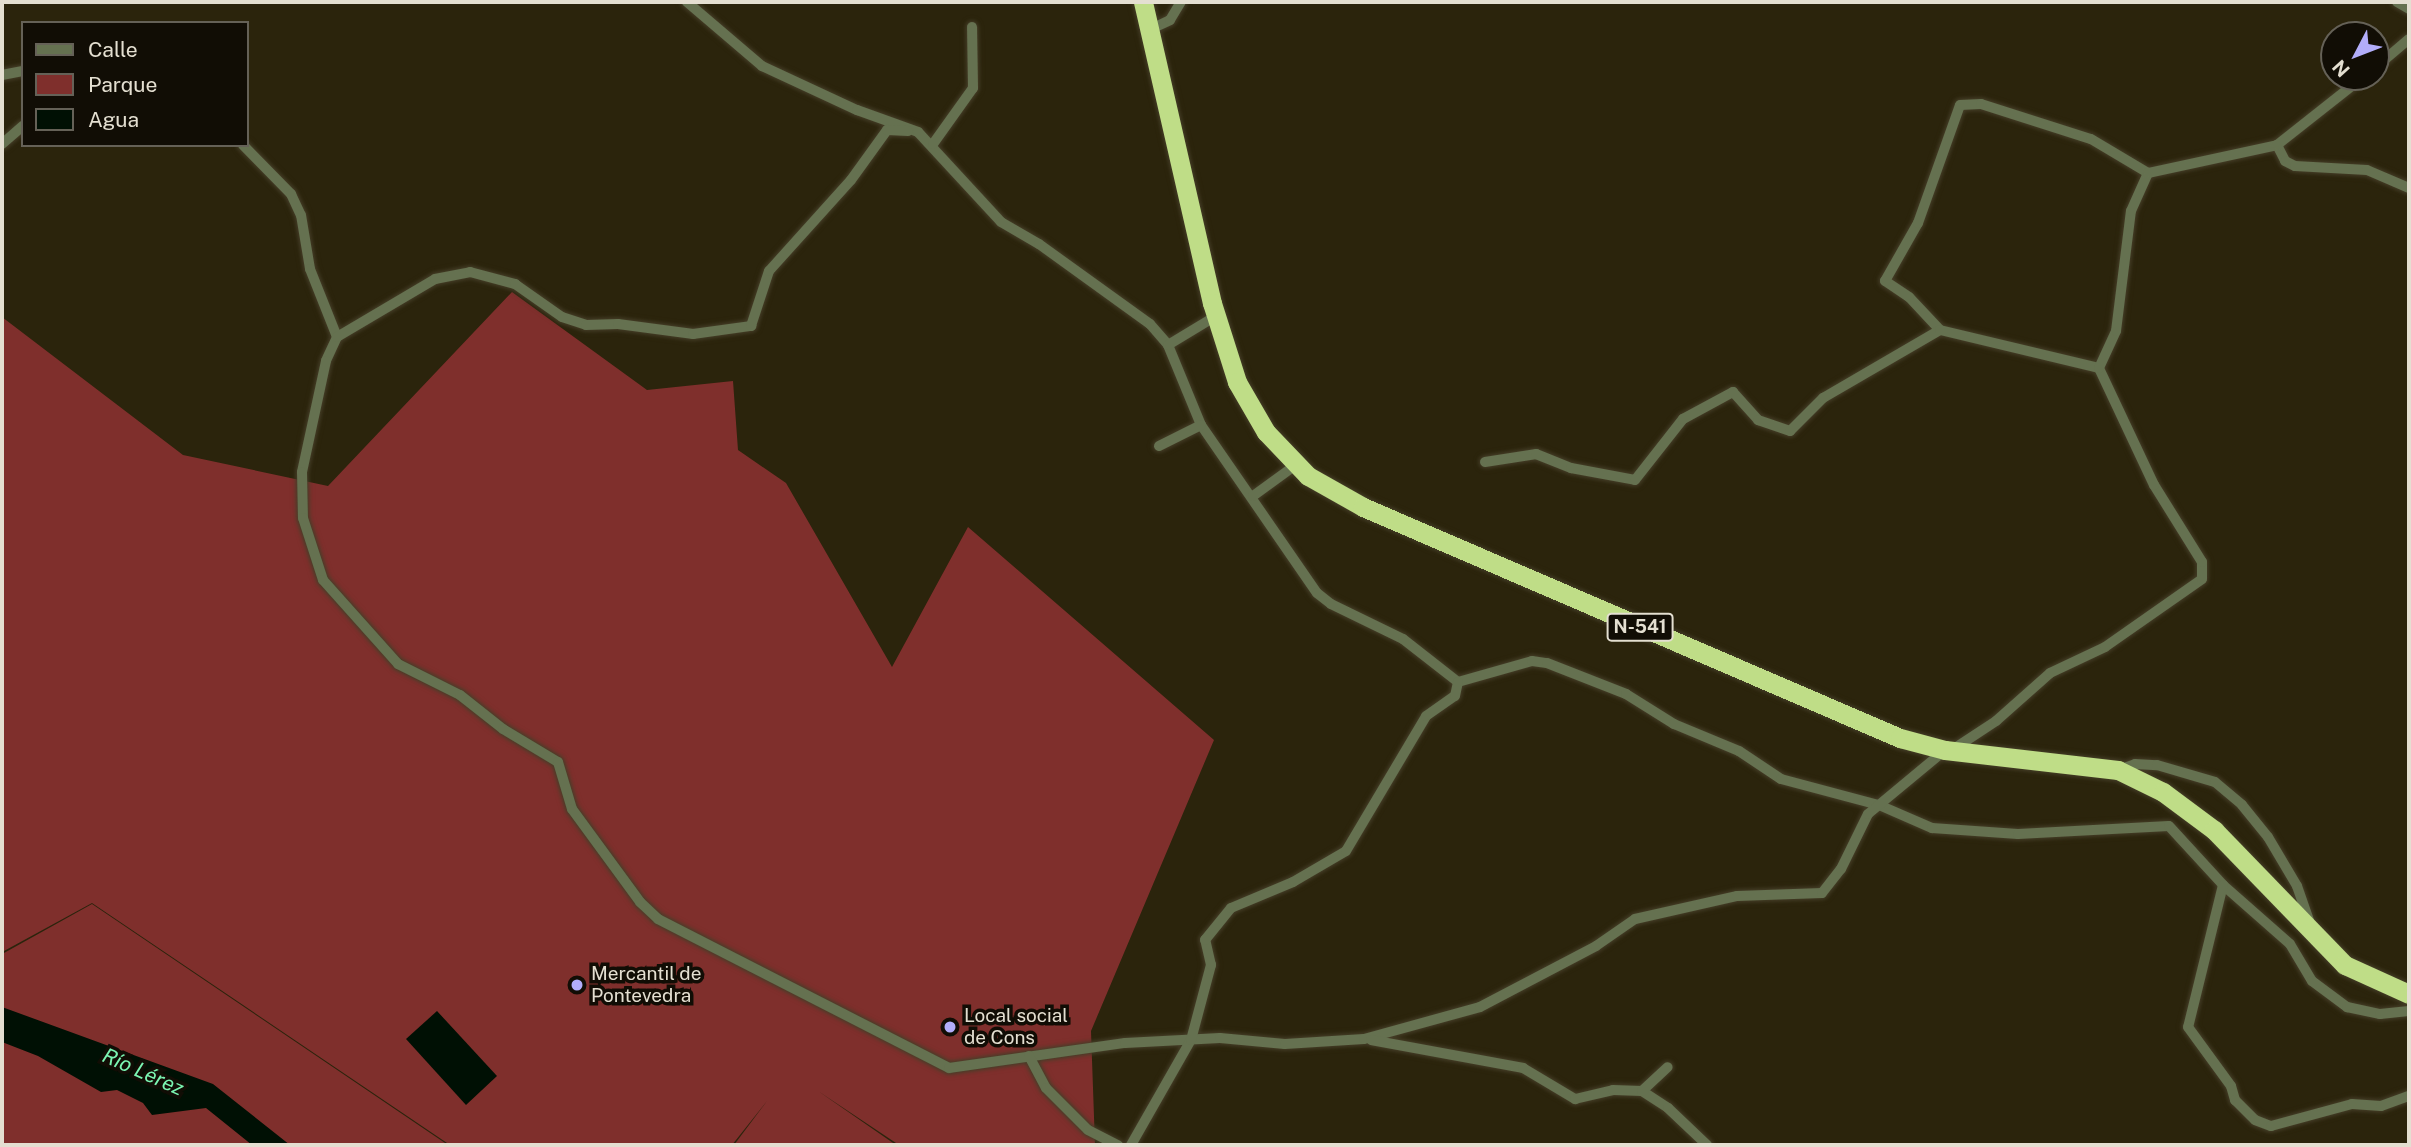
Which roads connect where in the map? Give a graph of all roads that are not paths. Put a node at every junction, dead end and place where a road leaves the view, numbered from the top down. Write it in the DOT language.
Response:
graph roads {
  1 [pos="687,2"];
  2 [pos="1143,2"];
  3 [pos="1181,2"];
  4 [pos="2397,2"];
  5 [pos="2409,9"];
  6 [pos="972,27"];
  7 [pos="1151,30"];
  8 [pos="2409,39"];
  9 [pos="2390,55"];
  10 [pos="21,71"];
  11 [pos="2,75"];
  12 [pos="2346,91"];
  13 [pos="21,128"];
  14 [pos="918,132"];
  15 [pos="2,144"];
  16 [pos="933,144"];
  17 [pos="2277,145"];
  18 [pos="245,147"];
  19 [pos="2257,153"];
  20 [pos="2295,166"];
  21 [pos="2148,173"];
  22 [pos="2409,188"];
  23 [pos="1216,316"];
  24 [pos="1940,330"];
  25 [pos="337,337"];
  26 [pos="1168,345"];
  27 [pos="2099,368"];
  28 [pos="1201,425"];
  29 [pos="1159,446"];
  30 [pos="1485,462"];
  31 [pos="1297,464"];
  32 [pos="1253,496"];
  33 [pos="1458,682"];
  34 [pos="1948,750"];
  35 [pos="2118,770"];
  36 [pos="1879,806"];
  37 [pos="2223,885"];
  38 [pos="2312,935"];
  39 [pos="2409,993"];
  40 [pos="2409,1011"];
  41 [pos="1364,1039"];
  42 [pos="1191,1040"];
  43 [pos="1029,1056"];
  44 [pos="1668,1067"];
  45 [pos="1642,1091"];
  46 [pos="2409,1096"];
  47 [pos="1118,1145"];
  48 [pos="1131,1145"];
  49 [pos="1707,1145"];
  1 -- 14 [label="street"];
  2 -- 7 [label="highway, N-541"];
  3 -- 7 [label="street"];
  4 -- 5 [label="street"];
  6 -- 16 [label="street"];
  7 -- 23 [label="highway, N-541"];
  8 -- 9 [label="street"];
  10 -- 11 [label="street"];
  12 -- 17 [label="street"];
  13 -- 15 [label="street"];
  14 -- 16 [label="street"];
  14 -- 25 [label="street"];
  16 -- 26 [label="street"];
  17 -- 19 [label="street"];
  17 -- 20 [label="street"];
  18 -- 25 [label="street"];
  19 -- 20 [label="street"];
  19 -- 21 [label="street"];
  20 -- 22 [label="street"];
  21 -- 24 [label="street"];
  21 -- 27 [label="street"];
  23 -- 26 [label="street"];
  23 -- 31 [label="highway, N-541"];
  24 -- 27 [label="street"];
  24 -- 30 [label="street"];
  25 -- 43 [label="street"];
  26 -- 28 [label="street"];
  27 -- 34 [label="street"];
  28 -- 29 [label="street"];
  28 -- 32 [label="street"];
  31 -- 32 [label="street"];
  31 -- 34 [label="highway, N-541"];
  32 -- 33 [label="street"];
  33 -- 36 [label="street"];
  33 -- 42 [label="street"];
  34 -- 35 [label="highway, N-541"];
  34 -- 36 [label="street"];
  35 -- 38 [label="highway, N-541"];
  35 -- 38 [label="street"];
  36 -- 37 [label="street"];
  36 -- 41 [label="street"];
  37 -- 40 [label="street"];
  37 -- 46 [label="street"];
  38 -- 39 [label="highway, N-541"];
  41 -- 42 [label="street"];
  41 -- 45 [label="street"];
  42 -- 43 [label="street"];
  42 -- 48 [label="street"];
  43 -- 47 [label="street"];
  44 -- 45 [label="street"];
  45 -- 49 [label="street"];
}
